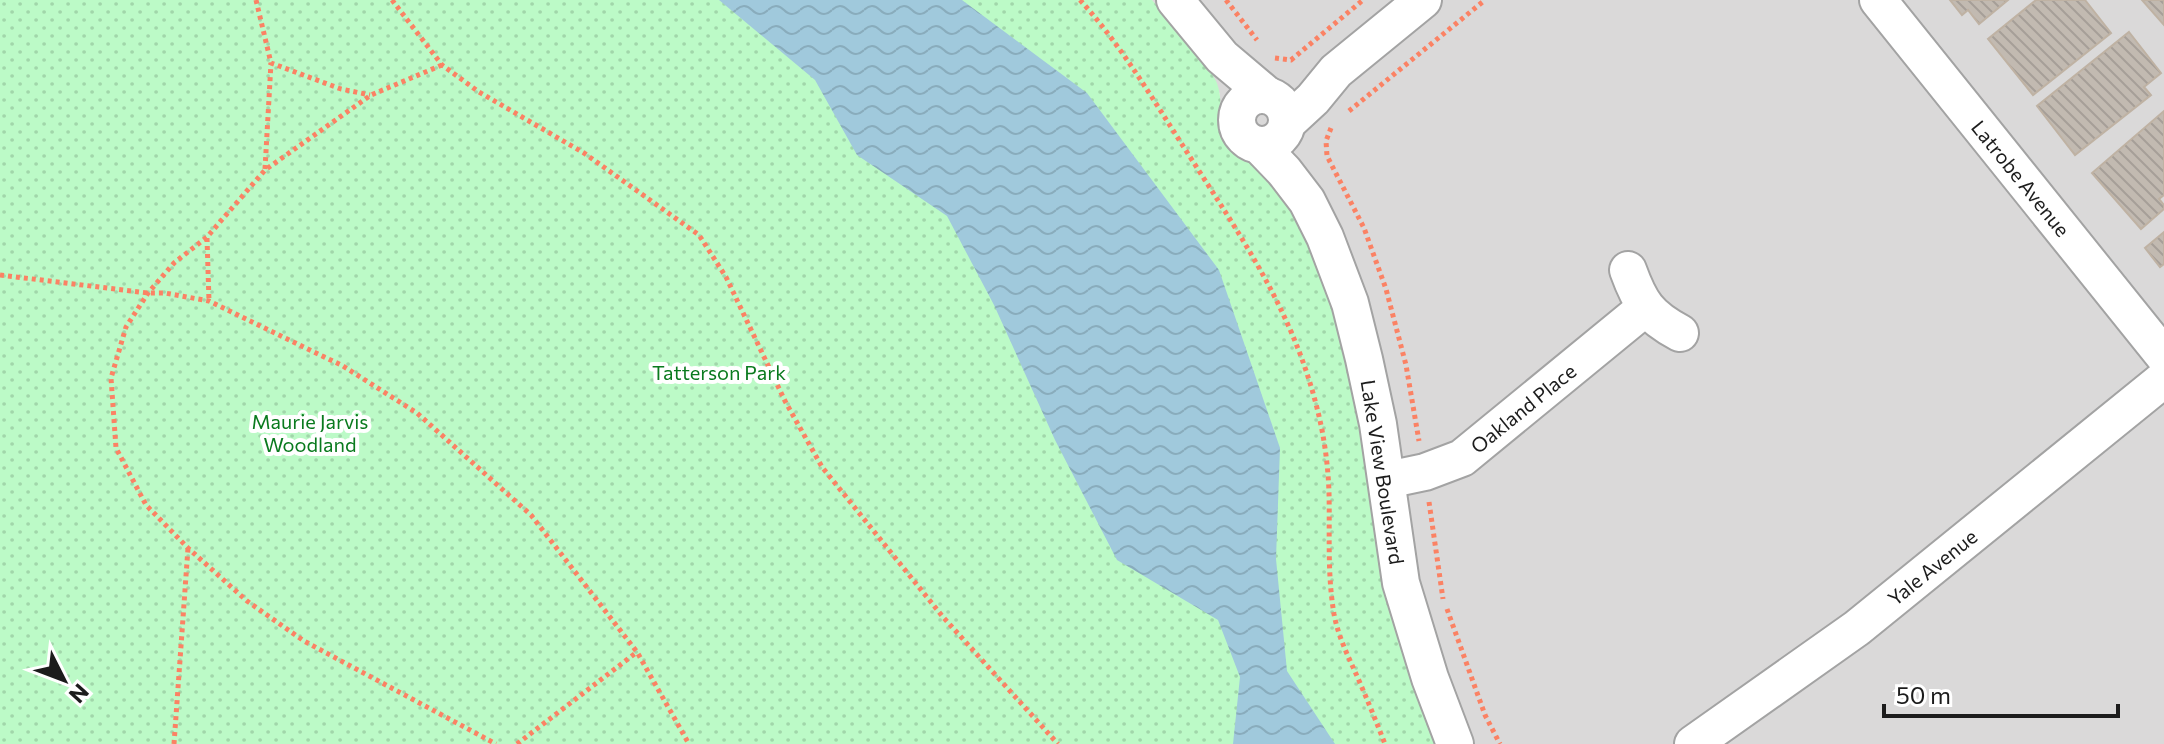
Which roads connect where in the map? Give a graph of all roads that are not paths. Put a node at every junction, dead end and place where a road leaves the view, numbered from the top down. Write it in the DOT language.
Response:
graph roads {
  1 [pos="1175,0"];
  2 [pos="1423,0"];
  3 [pos="1878,0"];
  4 [pos="1269,117"];
  5 [pos="1628,270"];
  6 [pos="1645,308"];
  7 [pos="1680,333"];
  8 [pos="2164,356"];
  9 [pos="2164,379"];
  10 [pos="1387,480"];
  11 [pos="1455,744"];
  12 [pos="1693,744"];
  1 -- 4 [label="street, Lake View Boulevard"];
  2 -- 4 [label="street"];
  3 -- 8 [label="street, Latrobe Avenue"];
  4 -- 10 [label="street, Lake View Boulevard"];
  5 -- 6 [label="street"];
  6 -- 7 [label="street"];
  6 -- 10 [label="street, Oakland Place"];
  9 -- 12 [label="street, Yale Avenue"];
  10 -- 11 [label="street, Lake View Boulevard"];
}
